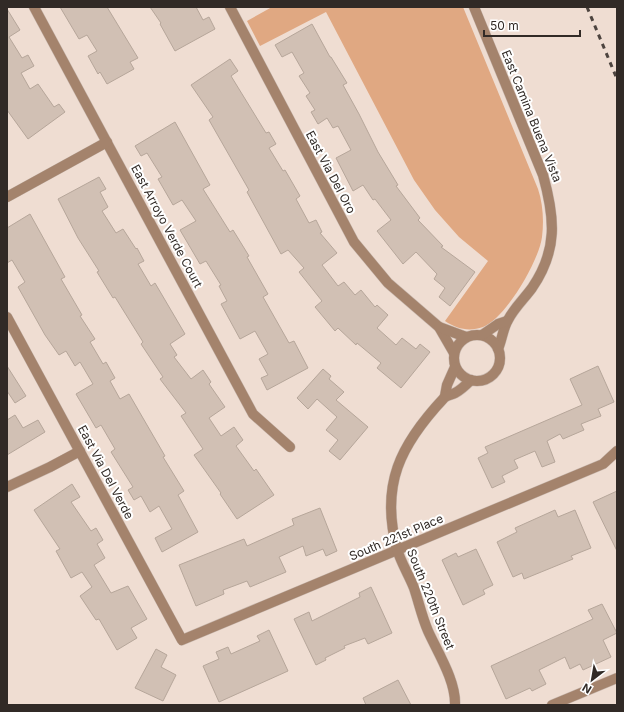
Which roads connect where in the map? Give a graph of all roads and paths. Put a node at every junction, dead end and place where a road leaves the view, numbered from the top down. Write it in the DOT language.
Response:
graph roads {
  1 [pos="34,7"];
  2 [pos="230,7"];
  3 [pos="474,7"];
  4 [pos="107,142"];
  5 [pos="7,197"];
  6 [pos="7,317"];
  7 [pos="507,321"];
  8 [pos="439,327"];
  9 [pos="482,335"];
  10 [pos="466,337"];
  11 [pos="498,349"];
  12 [pos="454,353"];
  13 [pos="455,367"];
  14 [pos="471,380"];
  15 [pos="445,396"];
  16 [pos="290,447"];
  17 [pos="80,451"];
  18 [pos="617,451"];
  19 [pos="7,487"];
  20 [pos="397,550"];
  21 [pos="182,640"];
  22 [pos="617,678"];
  23 [pos="455,705"];
  24 [pos="552,705"];
  1 -- 4 [label="street, East Arroyo Verde Court"];
  2 -- 8 [label="street, East Via Del Oro"];
  3 -- 7 [label="street, East Camina Buena Vista"];
  4 -- 5 [label="street"];
  4 -- 16 [label="street, East Arroyo Verde Court"];
  6 -- 17 [label="street, East Via Del Verde"];
  7 -- 9 [label="street, East Camina Buena Vista"];
  7 -- 11 [label="street, East Camina Buena Vista"];
  8 -- 10 [label="street, East Via Del Oro"];
  8 -- 12 [label="street, East Via Del Oro"];
  9 -- 10 [label="street"];
  9 -- 11 [label="street"];
  10 -- 12 [label="street"];
  11 -- 14 [label="street"];
  12 -- 13 [label="street"];
  13 -- 14 [label="street"];
  13 -- 15 [label="street, South 220th Street"];
  14 -- 15 [label="street, South 220th Street"];
  15 -- 20 [label="street, South 220th Street"];
  17 -- 19 [label="street"];
  17 -- 21 [label="street, East Via Del Verde"];
  18 -- 20 [label="street, South 221st Place"];
  20 -- 21 [label="street, South 221st Place"];
  20 -- 23 [label="street, South 220th Street"];
  22 -- 24 [label="street"];
}
